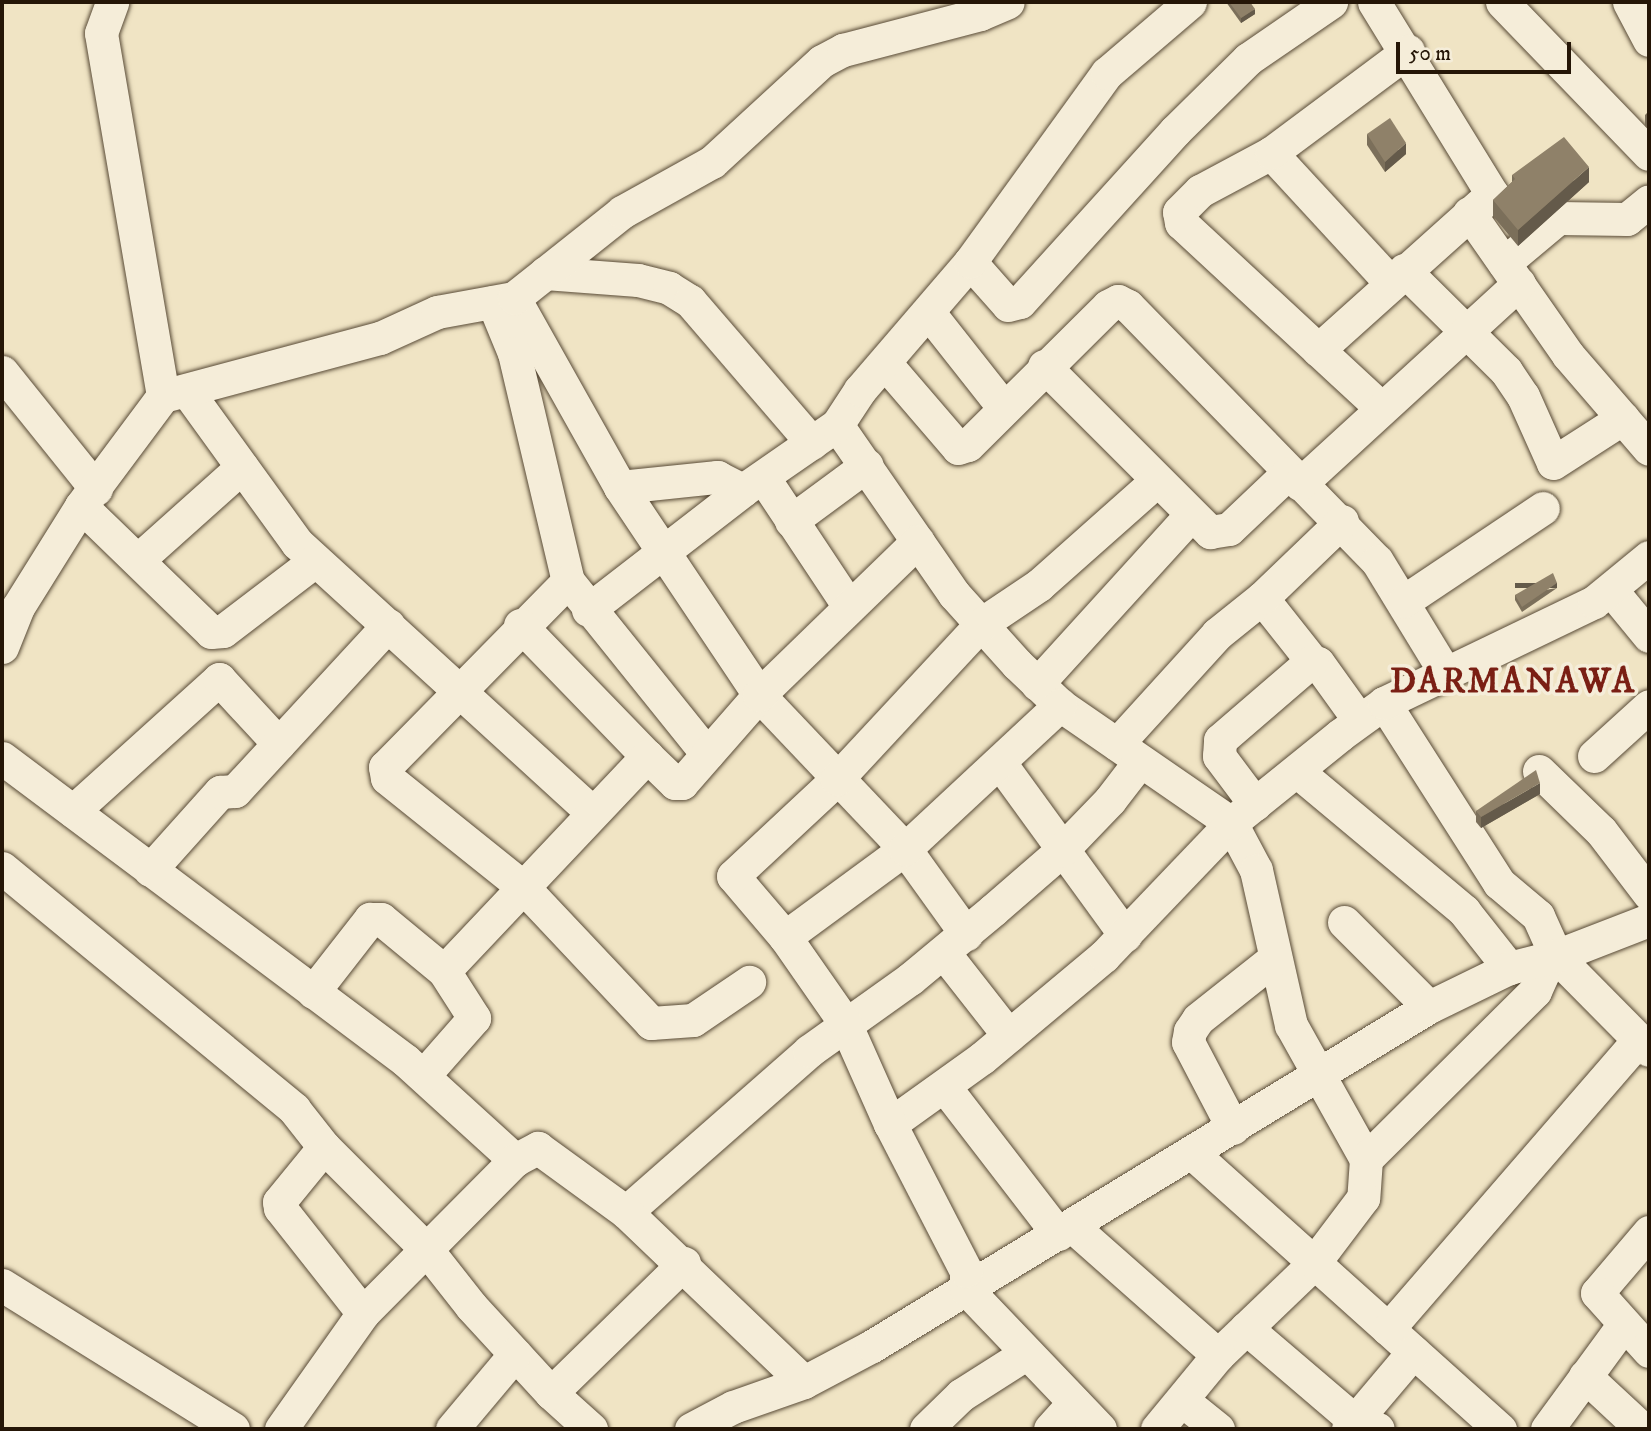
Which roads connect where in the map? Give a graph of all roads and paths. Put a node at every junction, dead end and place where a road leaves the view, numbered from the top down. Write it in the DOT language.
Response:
graph roads {
  1 [pos="1008,2"];
  2 [pos="1190,2"];
  3 [pos="1331,2"];
  4 [pos="1374,2"];
  5 [pos="1502,2"];
  6 [pos="1629,2"];
  7 [pos="108,15"];
  8 [pos="1649,40"];
  9 [pos="1408,51"];
  10 [pos="1271,153"];
  11 [pos="1649,154"];
  12 [pos="1649,201"];
  13 [pos="1469,213"];
  14 [pos="970,262"];
  15 [pos="545,273"];
  16 [pos="1511,273"];
  17 [pos="1398,276"];
  18 [pos="504,300"];
  19 [pos="929,313"];
  20 [pos="1467,331"];
  21 [pos="1318,350"];
  22 [pos="886,363"];
  23 [pos="1044,366"];
  24 [pos="2,372"];
  25 [pos="175,393"];
  26 [pos="1380,407"];
  27 [pos="1004,408"];
  28 [pos="1623,418"];
  29 [pos="825,434"];
  30 [pos="1649,449"];
  31 [pos="867,465"];
  32 [pos="242,467"];
  33 [pos="1294,478"];
  34 [pos="1155,482"];
  35 [pos="753,483"];
  36 [pos="620,488"];
  37 [pos="88,498"];
  38 [pos="1543,508"];
  39 [pos="1191,514"];
  40 [pos="791,521"];
  41 [pos="1342,522"];
  42 [pos="918,541"];
  43 [pos="663,550"];
  44 [pos="1649,557"];
  45 [pos="139,559"];
  46 [pos="315,561"];
  47 [pos="568,581"];
  48 [pos="1612,590"];
  49 [pos="1262,598"];
  50 [pos="1404,601"];
  51 [pos="848,605"];
  52 [pos="589,610"];
  53 [pos="981,624"];
  54 [pos="388,625"];
  55 [pos="520,625"];
  56 [pos="1649,636"];
  57 [pos="2,642"];
  58 [pos="1312,661"];
  59 [pos="1446,674"];
  60 [pos="459,690"];
  61 [pos="1048,694"];
  62 [pos="760,695"];
  63 [pos="1649,706"];
  64 [pos="1371,712"];
  65 [pos="279,744"];
  66 [pos="1129,753"];
  67 [pos="707,754"];
  68 [pos="647,756"];
  69 [pos="1594,756"];
  70 [pos="2,758"];
  71 [pos="1000,763"];
  72 [pos="1539,771"];
  73 [pos="1298,772"];
  74 [pos="837,779"];
  75 [pos="74,811"];
  76 [pos="592,813"];
  77 [pos="1243,813"];
  78 [pos="905,849"];
  79 [pos="1061,851"];
  80 [pos="2,868"];
  81 [pos="150,870"];
  82 [pos="523,887"];
  83 [pos="1649,894"];
  84 [pos="1649,920"];
  85 [pos="1344,922"];
  86 [pos="1125,935"];
  87 [pos="785,937"];
  88 [pos="955,944"];
  89 [pos="1275,958"];
  90 [pos="1548,958"];
  91 [pos="1509,968"];
  92 [pos="444,971"];
  93 [pos="749,982"];
  94 [pos="313,992"];
  95 [pos="1429,1007"];
  96 [pos="845,1023"];
  97 [pos="1009,1036"];
  98 [pos="1644,1045"];
  99 [pos="1320,1074"];
  100 [pos="424,1075"];
  101 [pos="944,1086"];
  102 [pos="890,1124"];
  103 [pos="1233,1128"];
  104 [pos="324,1147"];
  105 [pos="1192,1153"];
  106 [pos="1366,1158"];
  107 [pos="514,1160"];
  108 [pos="626,1212"];
  109 [pos="1065,1230"];
  110 [pos="1649,1232"];
  111 [pos="427,1250"];
  112 [pos="684,1263"];
  113 [pos="1313,1264"];
  114 [pos="2,1285"];
  115 [pos="966,1289"];
  116 [pos="363,1313"];
  117 [pos="1623,1325"];
  118 [pos="1246,1328"];
  119 [pos="1388,1329"];
  120 [pos="1649,1351"];
  121 [pos="1413,1352"];
  122 [pos="1027,1353"];
  123 [pos="515,1354"];
  124 [pos="1218,1355"];
  125 [pos="1586,1376"];
  126 [pos="804,1382"];
  127 [pos="551,1393"];
  128 [pos="1183,1401"];
  129 [pos="1074,1402"];
  130 [pos="1360,1426"];
  131 [pos="233,1429"];
  132 [pos="281,1429"];
  133 [pos="452,1429"];
  134 [pos="591,1429"];
  135 [pos="691,1429"];
  136 [pos="926,1429"];
  137 [pos="1050,1429"];
  138 [pos="1100,1429"];
  139 [pos="1157,1429"];
  140 [pos="1218,1429"];
  141 [pos="1500,1429"];
  142 [pos="1547,1429"];
  143 [pos="1642,1429"];
  1 -- 15 [label="street"];
  2 -- 14 [label="street"];
  3 -- 14 [label="street"];
  4 -- 9 [label="street"];
  5 -- 11 [label="street"];
  6 -- 8 [label="street"];
  7 -- 25 [label="street"];
  9 -- 10 [label="street"];
  9 -- 13 [label="street"];
  10 -- 17 [label="street"];
  10 -- 21 [label="street"];
  12 -- 16 [label="street"];
  13 -- 16 [label="street"];
  13 -- 17 [label="street"];
  14 -- 19 [label="street"];
  15 -- 18 [label="street"];
  15 -- 29 [label="street"];
  16 -- 20 [label="street"];
  16 -- 28 [label="street"];
  17 -- 20 [label="street"];
  17 -- 21 [label="street"];
  18 -- 25 [label="street"];
  18 -- 36 [label="street"];
  18 -- 47 [label="street"];
  19 -- 22 [label="street"];
  19 -- 27 [label="street"];
  20 -- 26 [label="street"];
  20 -- 28 [label="street"];
  21 -- 26 [label="street"];
  22 -- 27 [label="street"];
  22 -- 29 [label="street"];
  23 -- 27 [label="street"];
  23 -- 33 [label="street"];
  23 -- 34 [label="street"];
  24 -- 37 [label="street"];
  25 -- 32 [label="street"];
  25 -- 37 [label="street"];
  26 -- 33 [label="street"];
  28 -- 30 [label="street"];
  29 -- 31 [label="street"];
  29 -- 35 [label="street"];
  31 -- 40 [label="street"];
  31 -- 42 [label="street"];
  32 -- 45 [label="street"];
  32 -- 46 [label="street"];
  33 -- 39 [label="street"];
  33 -- 41 [label="street"];
  34 -- 39 [label="street"];
  34 -- 53 [label="street"];
  35 -- 36 [label="street"];
  35 -- 40 [label="street"];
  35 -- 43 [label="street"];
  36 -- 43 [label="street"];
  37 -- 45 [label="street"];
  37 -- 57 [label="street"];
  38 -- 50 [label="street"];
  39 -- 61 [label="street"];
  40 -- 51 [label="street"];
  41 -- 49 [label="street"];
  41 -- 50 [label="street"];
  42 -- 51 [label="street"];
  42 -- 53 [label="street"];
  43 -- 52 [label="street"];
  43 -- 62 [label="street"];
  44 -- 48 [label="street"];
  45 -- 46 [label="street"];
  46 -- 54 [label="street"];
  47 -- 52 [label="street"];
  47 -- 55 [label="street"];
  48 -- 56 [label="street"];
  48 -- 59 [label="street"];
  49 -- 58 [label="street"];
  49 -- 66 [label="street"];
  50 -- 59 [label="street"];
  51 -- 62 [label="street"];
  52 -- 67 [label="street"];
  53 -- 61 [label="street"];
  53 -- 74 [label="street"];
  54 -- 60 [label="street"];
  54 -- 65 [label="street"];
  55 -- 60 [label="street"];
  55 -- 68 [label="street"];
  58 -- 64 [label="street"];
  58 -- 77 [label="street"];
  59 -- 64 [label="street"];
  60 -- 76 [label="street"];
  60 -- 82 [label="street"];
  61 -- 66 [label="street"];
  61 -- 71 [label="street"];
  62 -- 67 [label="street"];
  62 -- 74 [label="street"];
  63 -- 69 [label="street"];
  64 -- 73 [label="street"];
  64 -- 90 [label="street"];
  65 -- 75 [label="street"];
  65 -- 81 [label="street"];
  66 -- 77 [label="street"];
  66 -- 79 [label="street"];
  67 -- 68 [label="street"];
  68 -- 76 [label="street"];
  70 -- 75 [label="street"];
  71 -- 78 [label="street"];
  71 -- 79 [label="street"];
  72 -- 83 [label="street"];
  73 -- 77 [label="street"];
  73 -- 91 [label="street"];
  74 -- 78 [label="street"];
  74 -- 87 [label="street"];
  75 -- 81 [label="street"];
  76 -- 82 [label="street"];
  77 -- 86 [label="street"];
  77 -- 89 [label="street"];
  78 -- 87 [label="street"];
  78 -- 88 [label="street"];
  79 -- 86 [label="street"];
  79 -- 88 [label="street"];
  80 -- 104 [label="street"];
  81 -- 94 [label="street"];
  82 -- 92 [label="street"];
  82 -- 93 [label="street"];
  84 -- 90 [label="street"];
  85 -- 95 [label="street"];
  86 -- 97 [label="street"];
  87 -- 96 [label="street"];
  88 -- 96 [label="street"];
  88 -- 97 [label="street"];
  89 -- 99 [label="street"];
  89 -- 103 [label="street"];
  90 -- 91 [label="street"];
  90 -- 98 [label="street"];
  90 -- 106 [label="street"];
  91 -- 95 [label="street"];
  92 -- 94 [label="street"];
  92 -- 100 [label="street"];
  94 -- 100 [label="street"];
  95 -- 99 [label="street"];
  96 -- 102 [label="street"];
  96 -- 108 [label="street"];
  97 -- 101 [label="street"];
  98 -- 119 [label="street"];
  99 -- 103 [label="street"];
  99 -- 106 [label="street"];
  100 -- 107 [label="street"];
  101 -- 102 [label="street"];
  101 -- 109 [label="street"];
  102 -- 115 [label="street"];
  103 -- 105 [label="street"];
  104 -- 111 [label="street"];
  104 -- 116 [label="street"];
  105 -- 109 [label="street"];
  105 -- 113 [label="street"];
  106 -- 113 [label="street"];
  107 -- 108 [label="street"];
  107 -- 111 [label="street"];
  108 -- 112 [label="street"];
  109 -- 115 [label="street"];
  109 -- 124 [label="street"];
  110 -- 117 [label="street"];
  111 -- 116 [label="street"];
  111 -- 123 [label="street"];
  112 -- 126 [label="street"];
  112 -- 127 [label="street"];
  113 -- 118 [label="street"];
  113 -- 119 [label="street"];
  114 -- 131 [label="street"];
  115 -- 122 [label="street"];
  115 -- 126 [label="street"];
  116 -- 132 [label="street"];
  117 -- 120 [label="street"];
  117 -- 125 [label="street"];
  118 -- 124 [label="street"];
  118 -- 130 [label="street"];
  119 -- 121 [label="street"];
  121 -- 130 [label="street"];
  121 -- 141 [label="street"];
  122 -- 129 [label="street"];
  122 -- 136 [label="street"];
  123 -- 127 [label="street"];
  123 -- 133 [label="street"];
  124 -- 128 [label="street"];
  125 -- 142 [label="street"];
  125 -- 143 [label="street"];
  126 -- 135 [label="street"];
  127 -- 134 [label="street"];
  128 -- 139 [label="street"];
  128 -- 140 [label="street"];
  129 -- 137 [label="street"];
  129 -- 138 [label="street"];
}
